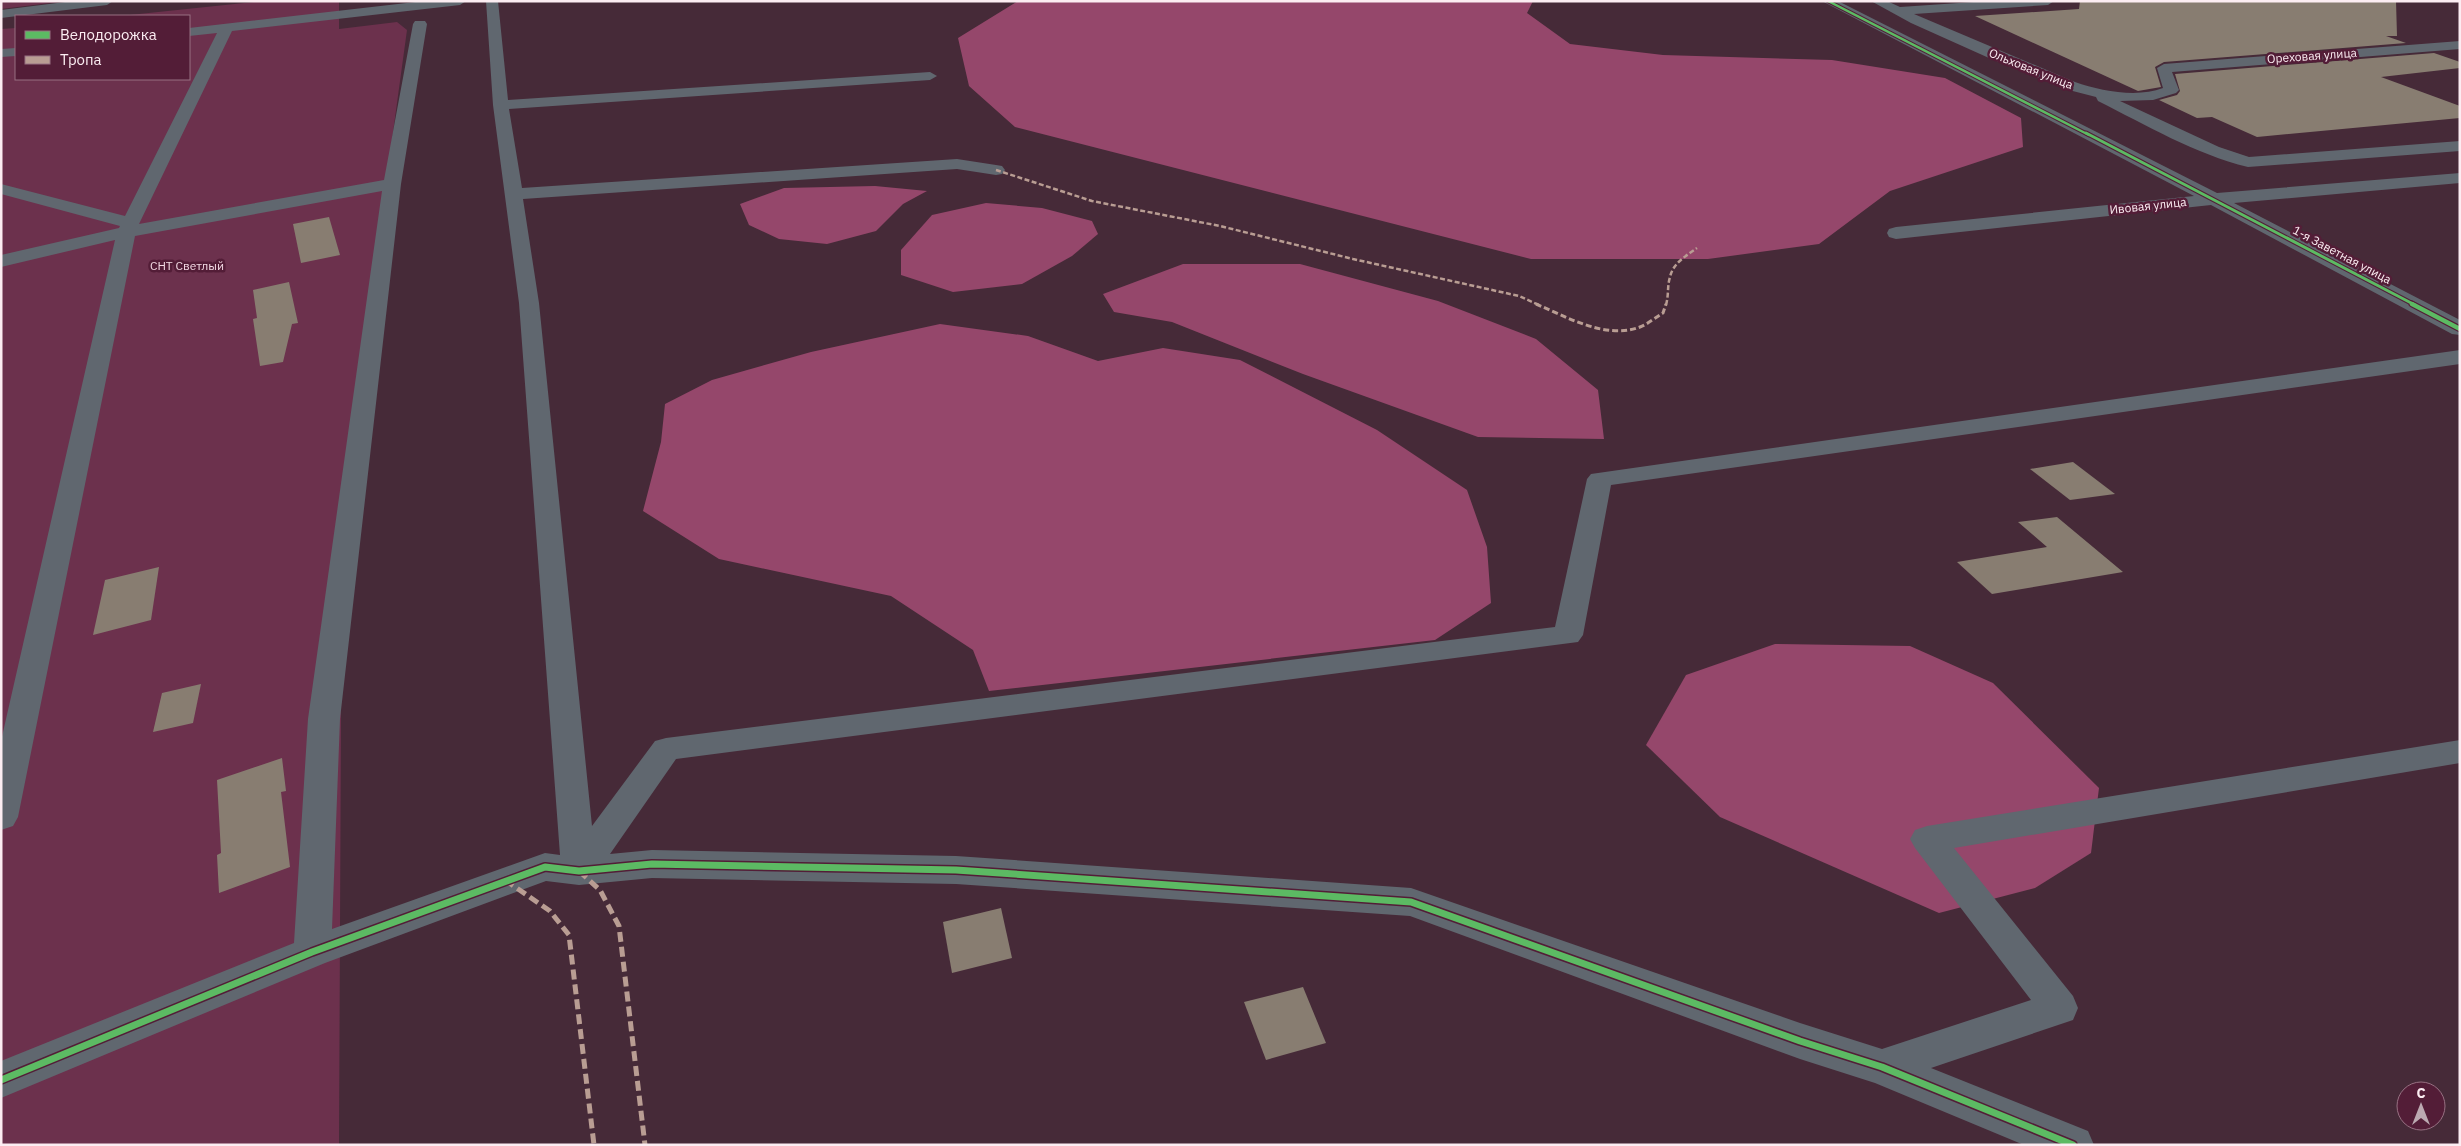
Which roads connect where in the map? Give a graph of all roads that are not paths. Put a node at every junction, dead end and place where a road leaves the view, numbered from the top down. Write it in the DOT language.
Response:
graph roads {
  1 [pos="107,1"];
  2 [pos="460,1"];
  3 [pos="492,1"];
  4 [pos="1828,1"];
  5 [pos="1877,1"];
  6 [pos="2048,1"];
  7 [pos="1897,11"];
  8 [pos="1,14"];
  9 [pos="420,24"];
  10 [pos="227,27"];
  11 [pos="190,32"];
  12 [pos="2460,45"];
  13 [pos="2164,68"];
  14 [pos="930,76"];
  15 [pos="2091,92"];
  16 [pos="501,105"];
  17 [pos="2460,146"];
  18 [pos="996,170"];
  19 [pos="2460,178"];
  20 [pos="392,184"];
  21 [pos="1,189"];
  22 [pos="513,194"];
  23 [pos="2214,199"];
  24 [pos="128,228"];
  25 [pos="1896,233"];
  26 [pos="1,261"];
  27 [pos="2460,329"];
  28 [pos="2460,357"];
  29 [pos="2460,751"];
  30 [pos="1,817"];
  31 [pos="579,870"];
  32 [pos="312,952"];
  33 [pos="1882,1067"];
  34 [pos="1,1080"];
  35 [pos="2074,1145"];
  1 -- 8 [label="street"];
  2 -- 10 [label="street"];
  3 -- 16 [label="street"];
  4 -- 23 [label="street, 1-я Заветная улица"];
  5 -- 7 [label="street, Ольховая улица"];
  6 -- 7 [label="street"];
  7 -- 15 [label="street, Ольховая улица"];
  9 -- 20 [label="street"];
  10 -- 11 [label="street"];
  10 -- 24 [label="street"];
  12 -- 13 [label="street, Ореховая улица"];
  13 -- 15 [label="street, Ольховая улица"];
  14 -- 16 [label="street"];
  15 -- 17 [label="street"];
  16 -- 22 [label="street"];
  18 -- 22 [label="street"];
  19 -- 23 [label="street, Ивовая улица"];
  20 -- 24 [label="street"];
  20 -- 32 [label="street"];
  21 -- 24 [label="street"];
  22 -- 31 [label="street"];
  23 -- 25 [label="street, Ивовая улица"];
  23 -- 27 [label="street, 1-я Заветная улица"];
  24 -- 26 [label="street"];
  24 -- 30 [label="street"];
  28 -- 31 [label="street"];
  29 -- 33 [label="street"];
  31 -- 32 [label="street"];
  31 -- 33 [label="street"];
  32 -- 34 [label="street"];
  33 -- 35 [label="street"];
}
